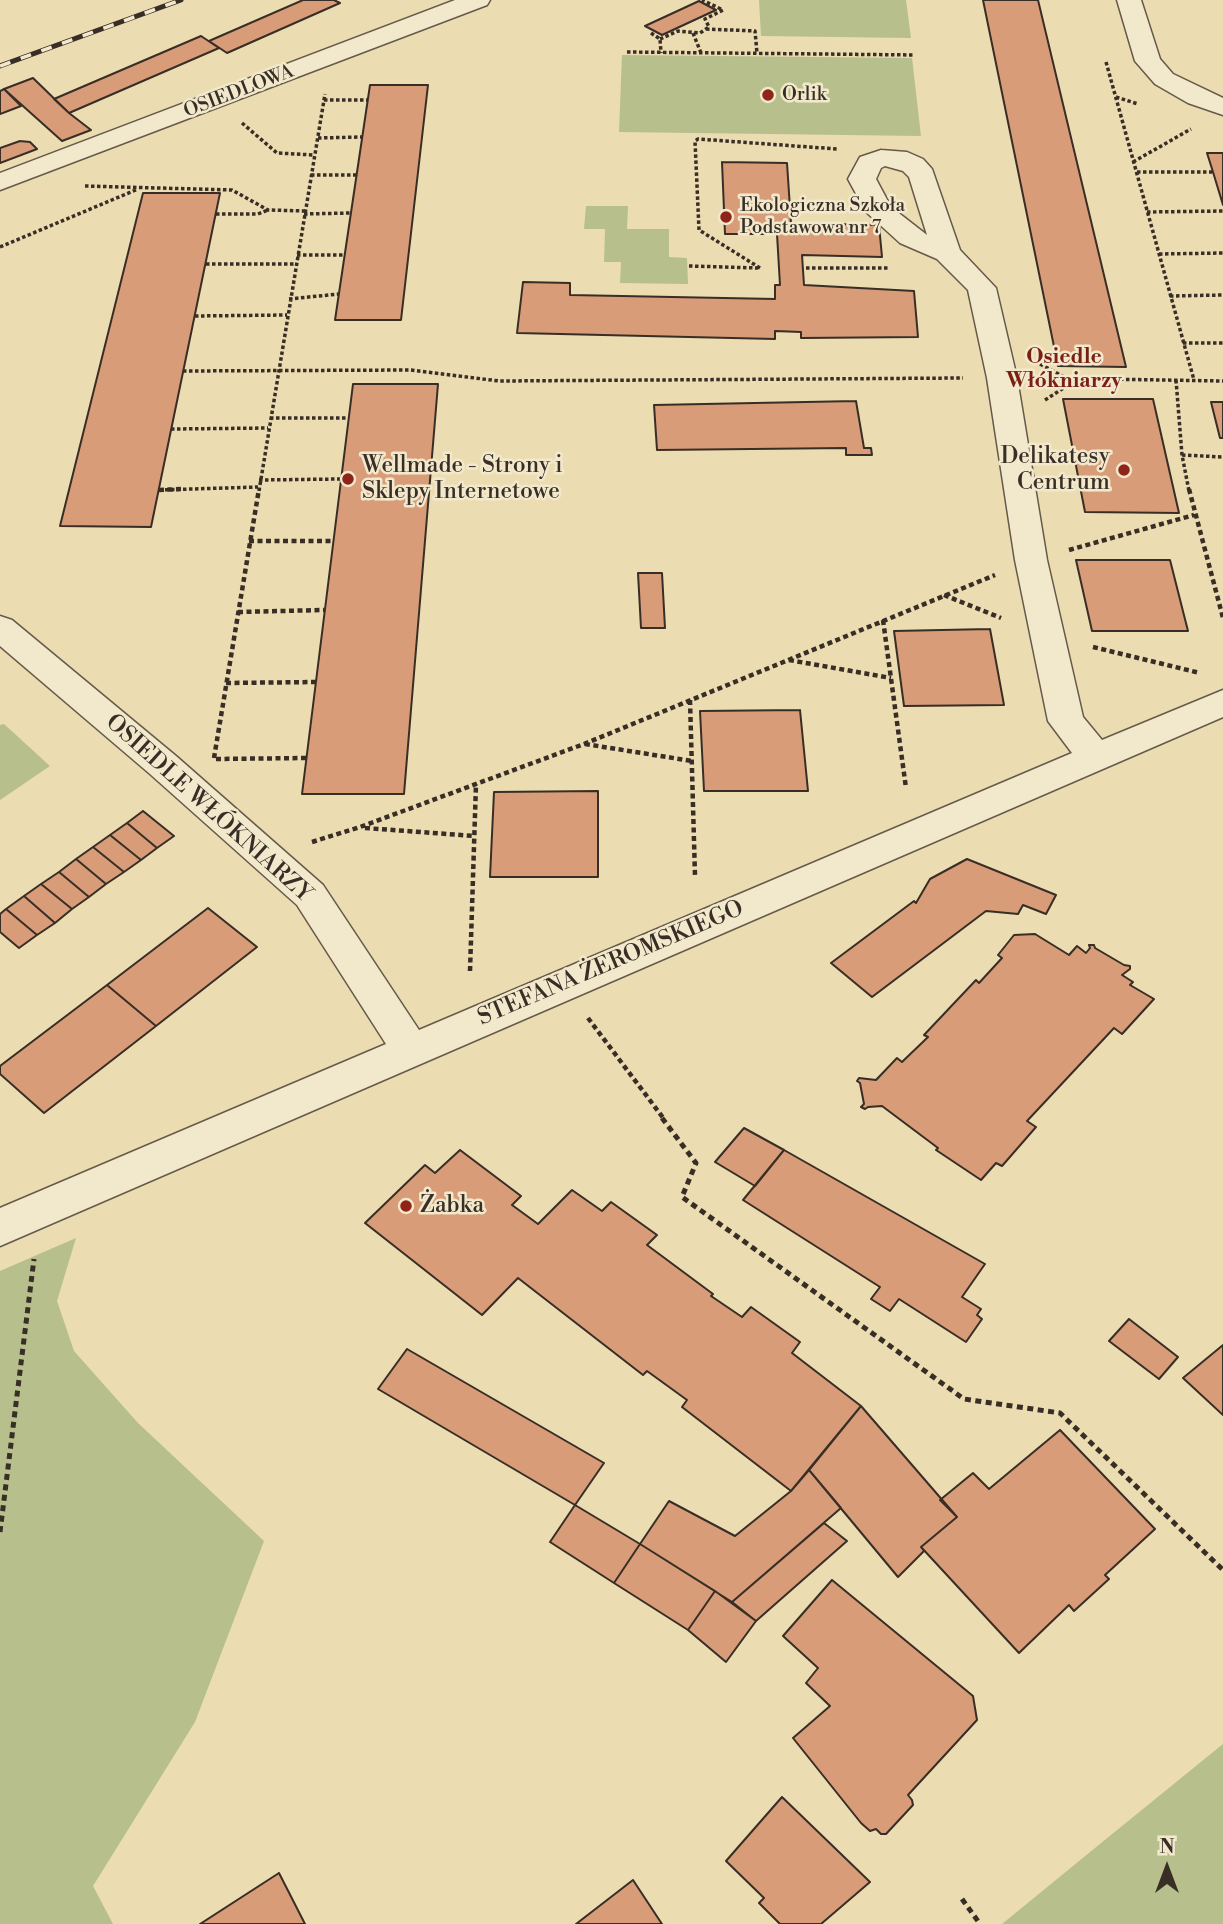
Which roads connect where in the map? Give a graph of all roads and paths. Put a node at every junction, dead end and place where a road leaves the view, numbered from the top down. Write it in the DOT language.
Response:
graph roads {
  1 [pos="478,0"];
  2 [pos="702,0"];
  3 [pos="1129,0"];
  4 [pos="705,29"];
  5 [pos="651,33"];
  6 [pos="693,33"];
  7 [pos="660,39"];
  8 [pos="627,52"];
  9 [pos="660,52"];
  10 [pos="701,52"];
  11 [pos="757,53"];
  12 [pos="915,55"];
  13 [pos="1106,60"];
  14 [pos="318,62"];
  15 [pos="324,100"];
  16 [pos="368,100"];
  17 [pos="217,101"];
  18 [pos="1223,107"];
  19 [pos="1198,126"];
  20 [pos="362,137"];
  21 [pos="317,138"];
  22 [pos="314,155"];
  23 [pos="1133,162"];
  24 [pos="870,163"];
  25 [pos="1136,172"];
  26 [pos="1213,172"];
  27 [pos="311,175"];
  28 [pos="357,175"];
  29 [pos="0,182"];
  30 [pos="73,186"];
  31 [pos="142,188"];
  32 [pos="268,210"];
  33 [pos="1223,211"];
  34 [pos="1147,212"];
  35 [pos="304,213"];
  36 [pos="216,214"];
  37 [pos="351,214"];
  38 [pos="0,247"];
  39 [pos="1223,253"];
  40 [pos="1159,254"];
  41 [pos="297,255"];
  42 [pos="345,255"];
  43 [pos="954,260"];
  44 [pos="206,264"];
  45 [pos="295,264"];
  46 [pos="689,266"];
  47 [pos="806,268"];
  48 [pos="339,294"];
  49 [pos="1223,295"];
  50 [pos="1170,296"];
  51 [pos="289,299"];
  52 [pos="287,315"];
  53 [pos="195,316"];
  54 [pos="1183,343"];
  55 [pos="1223,343"];
  56 [pos="183,371"];
  57 [pos="277,372"];
  58 [pos="1002,378"];
  59 [pos="1176,380"];
  60 [pos="1194,380"];
  61 [pos="1223,381"];
  62 [pos="270,418"];
  63 [pos="348,418"];
  64 [pos="268,428"];
  65 [pos="171,429"];
  66 [pos="1182,455"];
  67 [pos="1223,457"];
  68 [pos="341,478"];
  69 [pos="259,480"];
  70 [pos="258,487"];
  71 [pos="159,490"];
  72 [pos="1194,515"];
  73 [pos="249,541"];
  74 [pos="333,541"];
  75 [pos="1031,561"];
  76 [pos="324,610"];
  77 [pos="238,612"];
  78 [pos="1223,618"];
  79 [pos="883,620"];
  80 [pos="0,628"];
  81 [pos="788,660"];
  82 [pos="891,678"];
  83 [pos="316,682"];
  84 [pos="226,683"];
  85 [pos="690,700"];
  86 [pos="1223,703"];
  87 [pos="584,744"];
  88 [pos="306,758"];
  89 [pos="1096,758"];
  90 [pos="692,761"];
  91 [pos="476,784"];
  92 [pos="906,788"];
  93 [pos="360,827"];
  94 [pos="474,836"];
  95 [pos="303,845"];
  96 [pos="695,876"];
  97 [pos="470,971"];
  98 [pos="562,985"];
  99 [pos="411,1050"];
  100 [pos="0,1227"];
  101 [pos="34,1257"];
  102 [pos="0,1532"];
  103 [pos="1223,1570"];
  104 [pos="962,1899"];
  105 [pos="980,1924"];
  1 -- 14 [label="street, OSIEDLOWA"];
  2 -- 4 [label="path"];
  3 -- 18 [label="street"];
  4 -- 6 [label="path"];
  4 -- 11 [label="path"];
  5 -- 7 [label="path"];
  6 -- 7 [label="path"];
  6 -- 10 [label="path"];
  7 -- 9 [label="path"];
  8 -- 9 [label="path"];
  9 -- 10 [label="path"];
  10 -- 11 [label="path"];
  11 -- 12 [label="path"];
  13 -- 23 [label="path"];
  14 -- 15 [label="path"];
  14 -- 17 [label="street, OSIEDLOWA"];
  15 -- 16 [label="path"];
  15 -- 21 [label="path"];
  17 -- 22 [label="path"];
  17 -- 29 [label="street, OSIEDLOWA"];
  19 -- 23 [label="path"];
  20 -- 21 [label="path"];
  21 -- 22 [label="path"];
  22 -- 27 [label="path"];
  23 -- 25 [label="path"];
  24 -- 43 [label="street"];
  24 -- 43 [label="street"];
  24 -- 46 [label="path"];
  25 -- 26 [label="path"];
  25 -- 34 [label="path"];
  27 -- 28 [label="path"];
  27 -- 35 [label="path"];
  30 -- 31 [label="path"];
  31 -- 32 [label="path"];
  31 -- 38 [label="path"];
  32 -- 35 [label="path"];
  32 -- 36 [label="path"];
  33 -- 34 [label="path"];
  34 -- 40 [label="path"];
  35 -- 37 [label="path"];
  35 -- 41 [label="path"];
  39 -- 40 [label="path"];
  40 -- 50 [label="path"];
  41 -- 42 [label="path"];
  41 -- 45 [label="path"];
  43 -- 47 [label="path"];
  43 -- 58 [label="street"];
  44 -- 45 [label="path"];
  45 -- 51 [label="path"];
  48 -- 51 [label="path"];
  49 -- 50 [label="path"];
  50 -- 54 [label="path"];
  51 -- 52 [label="path"];
  52 -- 53 [label="path"];
  52 -- 57 [label="path"];
  54 -- 55 [label="path"];
  54 -- 60 [label="path"];
  56 -- 57 [label="path"];
  57 -- 58 [label="path"];
  57 -- 62 [label="path"];
  58 -- 59 [label="path"];
  58 -- 75 [label="street"];
  59 -- 60 [label="path"];
  59 -- 66 [label="path"];
  60 -- 61 [label="path"];
  62 -- 63 [label="path"];
  62 -- 64 [label="path"];
  64 -- 65 [label="path"];
  64 -- 69 [label="path"];
  66 -- 67 [label="path"];
  66 -- 72 [label="path"];
  68 -- 69 [label="path"];
  69 -- 70 [label="path"];
  70 -- 71 [label="path"];
  70 -- 73 [label="path"];
  72 -- 75 [label="path"];
  72 -- 78 [label="path"];
  73 -- 74 [label="path"];
  73 -- 77 [label="path"];
  75 -- 79 [label="path"];
  75 -- 89 [label="street"];
  76 -- 77 [label="path"];
  77 -- 84 [label="path"];
  79 -- 81 [label="path"];
  79 -- 82 [label="path"];
  80 -- 99 [label="street, OSIEDLE WŁÓKNIARZY"];
  81 -- 82 [label="path"];
  81 -- 85 [label="path"];
  82 -- 92 [label="path"];
  83 -- 84 [label="path"];
  84 -- 88 [label="path"];
  85 -- 87 [label="path"];
  85 -- 90 [label="path"];
  86 -- 89 [label="street, STEFANA ŻEROMSKIEGO"];
  87 -- 90 [label="path"];
  87 -- 91 [label="path"];
  89 -- 98 [label="street, STEFANA ŻEROMSKIEGO"];
  90 -- 96 [label="path"];
  91 -- 93 [label="path"];
  91 -- 94 [label="path"];
  93 -- 94 [label="path"];
  93 -- 95 [label="path"];
  94 -- 97 [label="path"];
  98 -- 99 [label="street, STEFANA ŻEROMSKIEGO"];
  98 -- 103 [label="path"];
  99 -- 100 [label="street, STEFANA ŻEROMSKIEGO"];
  101 -- 102 [label="path"];
  104 -- 105 [label="path"];
}
